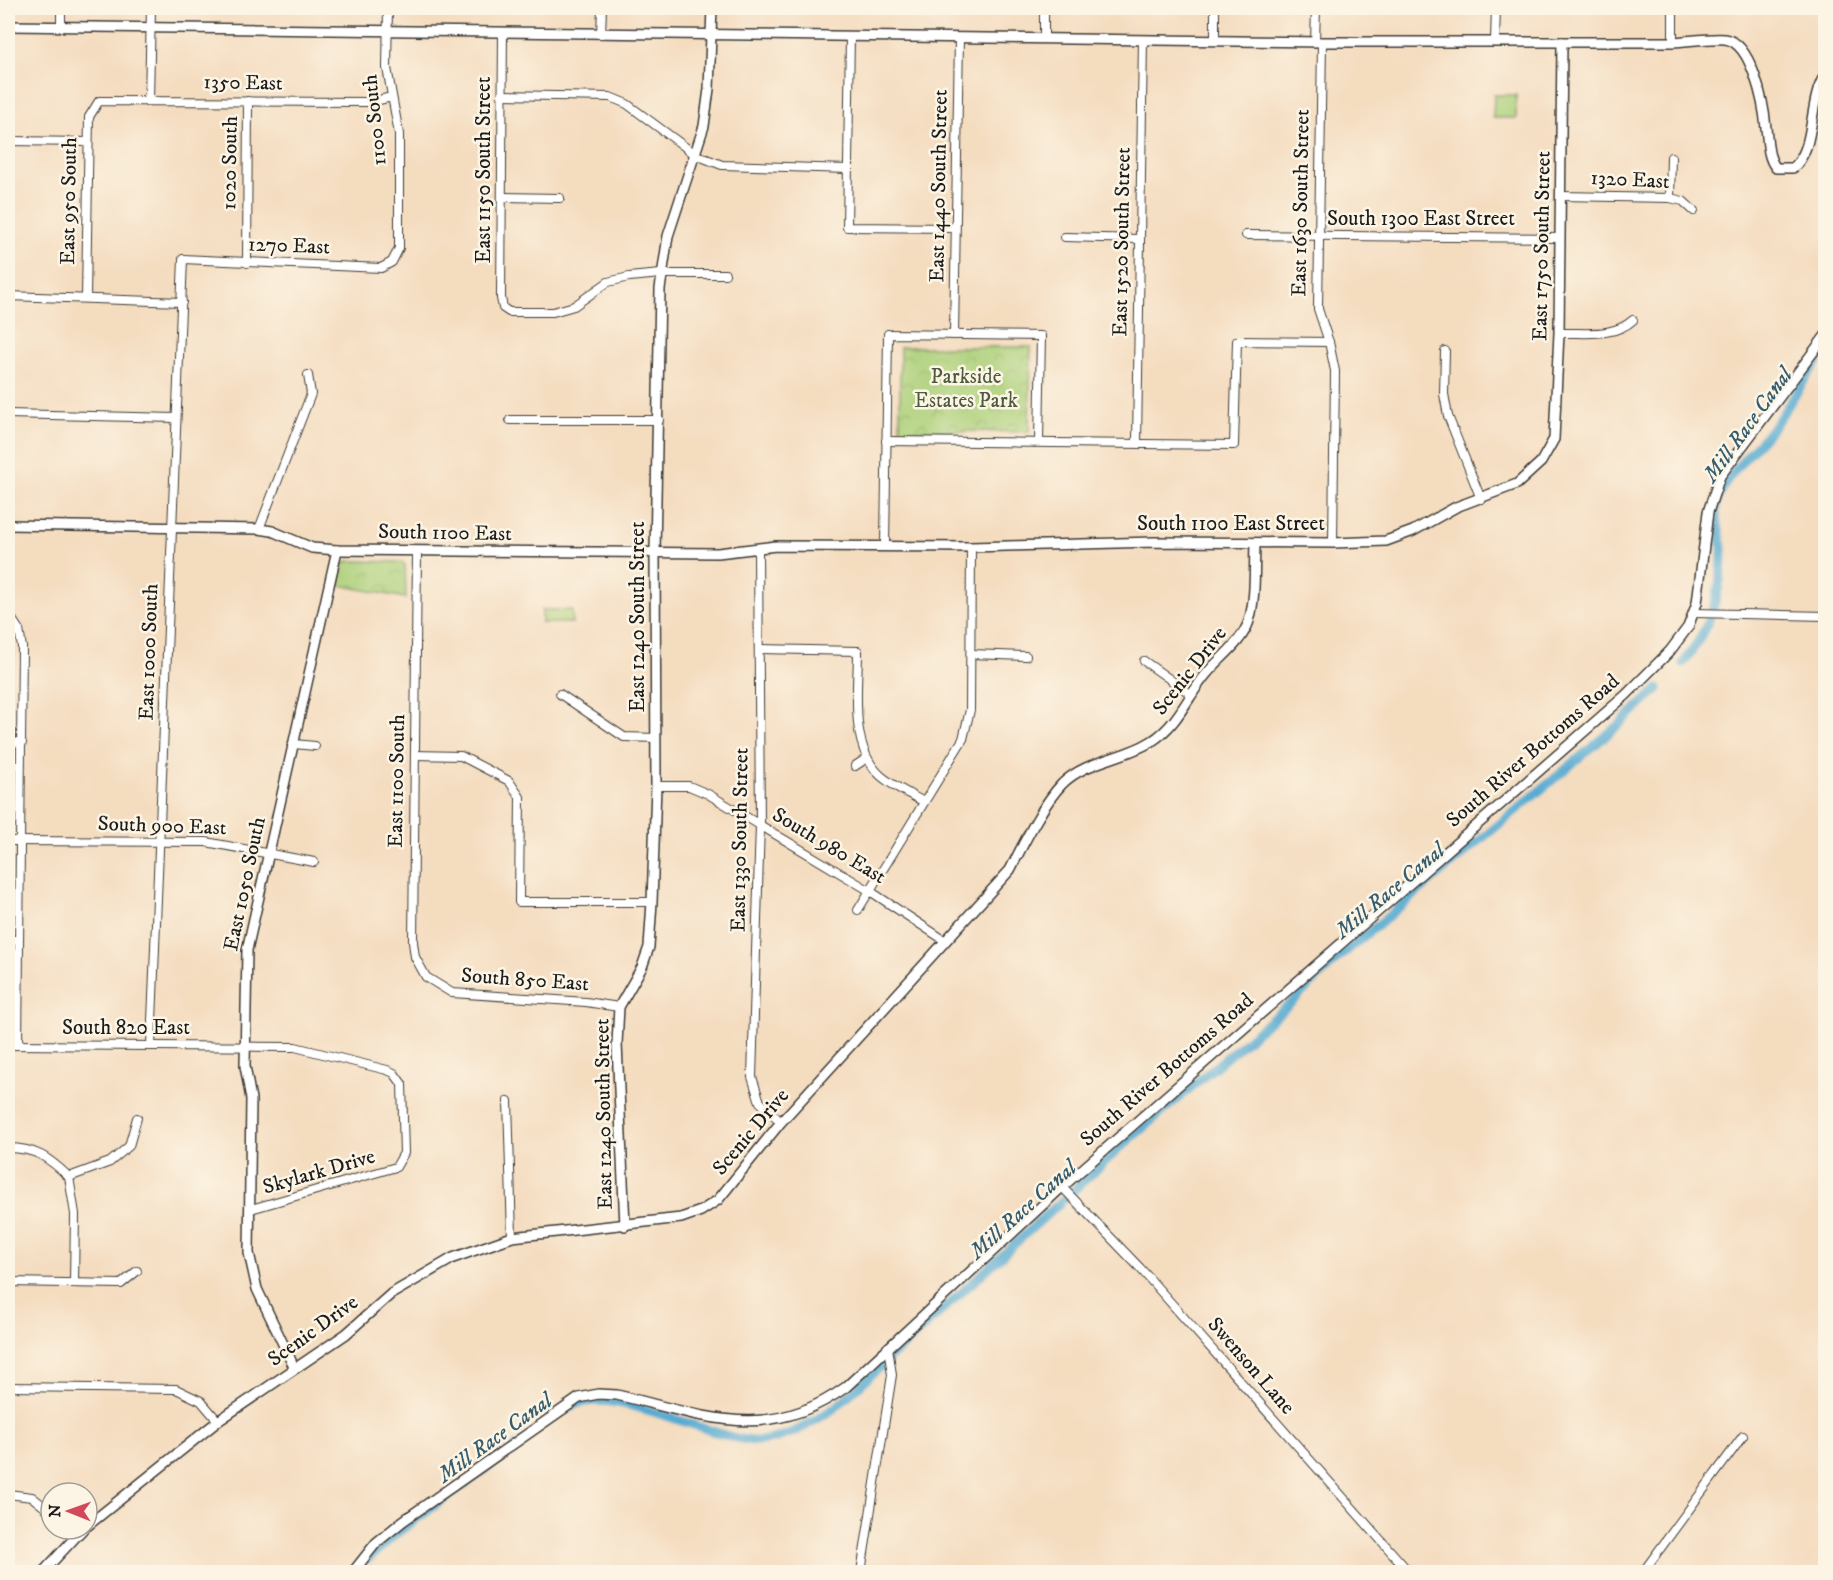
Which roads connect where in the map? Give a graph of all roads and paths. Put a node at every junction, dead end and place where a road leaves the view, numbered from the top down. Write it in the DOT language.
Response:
graph roads {
  1 [pos="61,8"];
  2 [pos="151,8"];
  3 [pos="388,8"];
  4 [pos="602,8"];
  5 [pos="712,8"];
  6 [pos="1044,8"];
  7 [pos="1215,8"];
  8 [pos="1316,8"];
  9 [pos="1496,8"];
  10 [pos="1673,8"];
  11 [pos="8,26"];
  12 [pos="61,27"];
  13 [pos="150,28"];
  14 [pos="387,31"];
  15 [pos="503,32"];
  16 [pos="601,33"];
  17 [pos="712,35"];
  18 [pos="850,36"];
  19 [pos="959,38"];
  20 [pos="1044,39"];
  21 [pos="1143,40"];
  22 [pos="1215,41"];
  23 [pos="1495,41"];
  24 [pos="1318,42"];
  25 [pos="1562,42"];
  26 [pos="1673,42"];
  27 [pos="1826,73"];
  28 [pos="502,95"];
  29 [pos="392,97"];
  30 [pos="149,100"];
  31 [pos="248,101"];
  32 [pos="94,105"];
  33 [pos="8,141"];
  34 [pos="88,142"];
  35 [pos="696,155"];
  36 [pos="1671,157"];
  37 [pos="848,169"];
  38 [pos="1560,196"];
  39 [pos="502,197"];
  40 [pos="560,198"];
  41 [pos="1670,198"];
  42 [pos="1694,211"];
  43 [pos="955,228"];
  44 [pos="1246,235"];
  45 [pos="1065,237"];
  46 [pos="1318,237"];
  47 [pos="1139,238"];
  48 [pos="1559,238"];
  49 [pos="183,259"];
  50 [pos="247,262"];
  51 [pos="392,262"];
  52 [pos="661,274"];
  53 [pos="725,274"];
  54 [pos="8,296"];
  55 [pos="86,298"];
  56 [pos="182,302"];
  57 [pos="1633,320"];
  58 [pos="1559,333"];
  59 [pos="954,335"];
  60 [pos="1826,335"];
  61 [pos="1329,342"];
  62 [pos="1445,351"];
  63 [pos="308,375"];
  64 [pos="8,414"];
  65 [pos="176,418"];
  66 [pos="510,420"];
  67 [pos="659,420"];
  68 [pos="886,441"];
  69 [pos="1039,442"];
  70 [pos="1137,443"];
  71 [pos="1548,449"];
  72 [pos="1481,499"];
  73 [pos="8,525"];
  74 [pos="172,526"];
  75 [pos="260,529"];
  76 [pos="1333,543"];
  77 [pos="1255,544"];
  78 [pos="885,546"];
  79 [pos="971,547"];
  80 [pos="758,549"];
  81 [pos="337,550"];
  82 [pos="417,552"];
  83 [pos="655,552"];
  84 [pos="8,613"];
  85 [pos="1694,613"];
  86 [pos="1826,616"];
  87 [pos="759,649"];
  88 [pos="971,654"];
  89 [pos="1026,656"];
  90 [pos="1144,661"];
  91 [pos="560,694"];
  92 [pos="1191,695"];
  93 [pos="656,738"];
  94 [pos="8,742"];
  95 [pos="22,743"];
  96 [pos="294,744"];
  97 [pos="315,746"];
  98 [pos="415,756"];
  99 [pos="867,758"];
  100 [pos="855,766"];
  101 [pos="656,786"];
  102 [pos="924,802"];
  103 [pos="760,825"];
  104 [pos="8,841"];
  105 [pos="20,841"];
  106 [pos="159,842"];
  107 [pos="270,852"];
  108 [pos="314,862"];
  109 [pos="870,891"];
  110 [pos="652,902"];
  111 [pos="858,910"];
  112 [pos="8,940"];
  113 [pos="20,940"];
  114 [pos="944,940"];
  115 [pos="431,982"];
  116 [pos="620,1007"];
  117 [pos="8,1045"];
  118 [pos="18,1046"];
  119 [pos="151,1046"];
  120 [pos="245,1046"];
  121 [pos="508,1101"];
  122 [pos="137,1118"];
  123 [pos="781,1122"];
  124 [pos="8,1148"];
  125 [pos="69,1177"];
  126 [pos="1064,1189"];
  127 [pos="251,1209"];
  128 [pos="625,1226"];
  129 [pos="512,1237"];
  130 [pos="137,1271"];
  131 [pos="8,1282"];
  132 [pos="74,1283"];
  133 [pos="890,1354"];
  134 [pos="294,1367"];
  135 [pos="8,1387"];
  136 [pos="218,1421"];
  137 [pos="1743,1436"];
  138 [pos="8,1494"];
  139 [pos="39,1503"];
  140 [pos="99,1516"];
  141 [pos="65,1541"];
  142 [pos="43,1572"];
  143 [pos="353,1572"];
  144 [pos="861,1572"];
  145 [pos="1409,1572"];
  146 [pos="1643,1572"];
  1 -- 12 [label="street"];
  2 -- 13 [label="street"];
  3 -- 14 [label="street, 1100 South"];
  4 -- 16 [label="street"];
  5 -- 17 [label="street, East 1240 South Street"];
  6 -- 20 [label="street"];
  7 -- 22 [label="street"];
  8 -- 24 [label="street, East 1630 South Street"];
  9 -- 23 [label="street"];
  10 -- 26 [label="street"];
  11 -- 12 [label="street"];
  12 -- 13 [label="street"];
  13 -- 14 [label="street"];
  13 -- 30 [label="street"];
  14 -- 15 [label="street"];
  14 -- 29 [label="street, 1100 South"];
  15 -- 16 [label="street"];
  15 -- 28 [label="street, East 1150 South Street"];
  16 -- 17 [label="street"];
  17 -- 18 [label="street"];
  17 -- 35 [label="street, East 1240 South Street"];
  18 -- 19 [label="street"];
  18 -- 37 [label="street"];
  19 -- 20 [label="street"];
  19 -- 43 [label="street, East 1440 South Street"];
  20 -- 21 [label="street"];
  21 -- 22 [label="street"];
  21 -- 47 [label="street, East 1520 South Street"];
  22 -- 24 [label="street"];
  23 -- 24 [label="street"];
  23 -- 25 [label="street"];
  24 -- 46 [label="street, East 1630 South Street"];
  25 -- 26 [label="street"];
  25 -- 38 [label="street, East 1750 South Street"];
  26 -- 27 [label="street"];
  28 -- 35 [label="street"];
  28 -- 39 [label="street, East 1150 South Street"];
  29 -- 31 [label="street, 1350 East"];
  29 -- 51 [label="street, 1100 South"];
  30 -- 31 [label="street, 1350 East"];
  30 -- 32 [label="street, 1350 East"];
  31 -- 50 [label="street, 1020 South"];
  32 -- 34 [label="street, East 950 South"];
  33 -- 34 [label="street"];
  34 -- 55 [label="street, East 950 South"];
  35 -- 37 [label="street"];
  35 -- 52 [label="street, East 1240 South Street"];
  36 -- 41 [label="street"];
  37 -- 43 [label="street"];
  38 -- 41 [label="street, 1320 East"];
  38 -- 48 [label="street, East 1750 South Street"];
  39 -- 40 [label="street"];
  39 -- 52 [label="street, East 1150 South Street"];
  41 -- 42 [label="street, 1320 East"];
  43 -- 59 [label="street, East 1440 South Street"];
  44 -- 46 [label="street, South 1300 East Street"];
  45 -- 47 [label="street"];
  46 -- 48 [label="street, South 1300 East Street"];
  46 -- 61 [label="street, East 1630 South Street"];
  47 -- 70 [label="street, East 1520 South Street"];
  48 -- 58 [label="street, East 1750 South Street"];
  49 -- 50 [label="street, 1270 East"];
  49 -- 56 [label="street, East 1000 South"];
  50 -- 51 [label="street, 1270 East"];
  52 -- 53 [label="street"];
  52 -- 67 [label="street, East 1240 South Street"];
  54 -- 55 [label="street"];
  55 -- 56 [label="street"];
  56 -- 65 [label="street, East 1000 South"];
  57 -- 58 [label="street"];
  58 -- 71 [label="street, East 1750 South Street"];
  59 -- 68 [label="street"];
  59 -- 69 [label="street"];
  60 -- 85 [label="street, South River Bottoms Road"];
  61 -- 70 [label="street"];
  61 -- 76 [label="street, East 1630 South Street"];
  62 -- 72 [label="street"];
  63 -- 75 [label="street"];
  64 -- 65 [label="street"];
  65 -- 74 [label="street, East 1000 South"];
  66 -- 67 [label="street"];
  67 -- 83 [label="street, East 1240 South Street"];
  68 -- 69 [label="street"];
  68 -- 78 [label="street"];
  69 -- 70 [label="street"];
  71 -- 72 [label="street, South 1100 East Street"];
  72 -- 76 [label="street, South 1100 East Street"];
  73 -- 74 [label="street, South 1100 East"];
  74 -- 75 [label="street, South 1100 East"];
  74 -- 106 [label="street, East 1000 South"];
  75 -- 81 [label="street, South 1100 East"];
  76 -- 77 [label="street, South 1100 East Street"];
  77 -- 79 [label="street, South 1100 East Street"];
  77 -- 92 [label="street, Scenic Drive"];
  78 -- 79 [label="street, South 1100 East Street"];
  78 -- 80 [label="street, South 1100 East"];
  79 -- 88 [label="street"];
  80 -- 83 [label="street, South 1100 East"];
  80 -- 87 [label="street, East 1330 South Street"];
  81 -- 82 [label="street, South 1100 East"];
  81 -- 96 [label="street, East 1050 South"];
  82 -- 83 [label="street, South 1100 East"];
  82 -- 98 [label="street, East 1100 South"];
  83 -- 93 [label="street, East 1240 South Street"];
  84 -- 95 [label="street"];
  85 -- 86 [label="street"];
  85 -- 126 [label="street, South River Bottoms Road"];
  87 -- 99 [label="street"];
  87 -- 103 [label="street, East 1330 South Street"];
  88 -- 89 [label="street"];
  88 -- 102 [label="street"];
  90 -- 92 [label="street"];
  91 -- 93 [label="street"];
  92 -- 114 [label="street, Scenic Drive"];
  93 -- 101 [label="street, East 1240 South Street"];
  94 -- 95 [label="street"];
  95 -- 105 [label="street"];
  96 -- 97 [label="street"];
  96 -- 107 [label="street, East 1050 South"];
  98 -- 110 [label="street"];
  98 -- 115 [label="street, East 1100 South"];
  99 -- 100 [label="street"];
  99 -- 102 [label="street"];
  101 -- 103 [label="street, South 980 East"];
  101 -- 110 [label="street, East 1240 South Street"];
  102 -- 109 [label="street"];
  103 -- 109 [label="street, South 980 East"];
  103 -- 123 [label="street, East 1330 South Street"];
  104 -- 105 [label="street, South 900 East"];
  105 -- 106 [label="street, South 900 East"];
  105 -- 113 [label="street"];
  106 -- 107 [label="street, South 900 East"];
  106 -- 119 [label="street, East 1000 South"];
  107 -- 108 [label="street, South 900 East"];
  107 -- 120 [label="street, East 1050 South"];
  109 -- 111 [label="street"];
  109 -- 114 [label="street, South 980 East"];
  110 -- 116 [label="street, East 1240 South Street"];
  112 -- 113 [label="street"];
  113 -- 118 [label="street"];
  114 -- 123 [label="street, Scenic Drive"];
  115 -- 116 [label="street, South 850 East"];
  116 -- 128 [label="street, East 1240 South Street"];
  117 -- 118 [label="street, South 820 East"];
  118 -- 119 [label="street, South 820 East"];
  119 -- 120 [label="street, South 820 East"];
  120 -- 127 [label="street, East 1050 South"];
  120 -- 127 [label="street, Skylark Drive"];
  121 -- 129 [label="street"];
  122 -- 125 [label="street"];
  123 -- 128 [label="street, Scenic Drive"];
  124 -- 125 [label="street"];
  125 -- 132 [label="street"];
  126 -- 133 [label="street, South River Bottoms Road"];
  126 -- 145 [label="street, Swenson Lane"];
  127 -- 134 [label="street, East 1050 South"];
  128 -- 129 [label="street, Scenic Drive"];
  129 -- 134 [label="street, Scenic Drive"];
  130 -- 132 [label="street"];
  131 -- 132 [label="street"];
  133 -- 143 [label="street, South River Bottoms Road"];
  133 -- 144 [label="street"];
  134 -- 136 [label="street, Scenic Drive"];
  135 -- 136 [label="street"];
  136 -- 140 [label="street, Scenic Drive"];
  137 -- 146 [label="street"];
  138 -- 139 [label="street"];
  141 -- 142 [label="street"];
}
